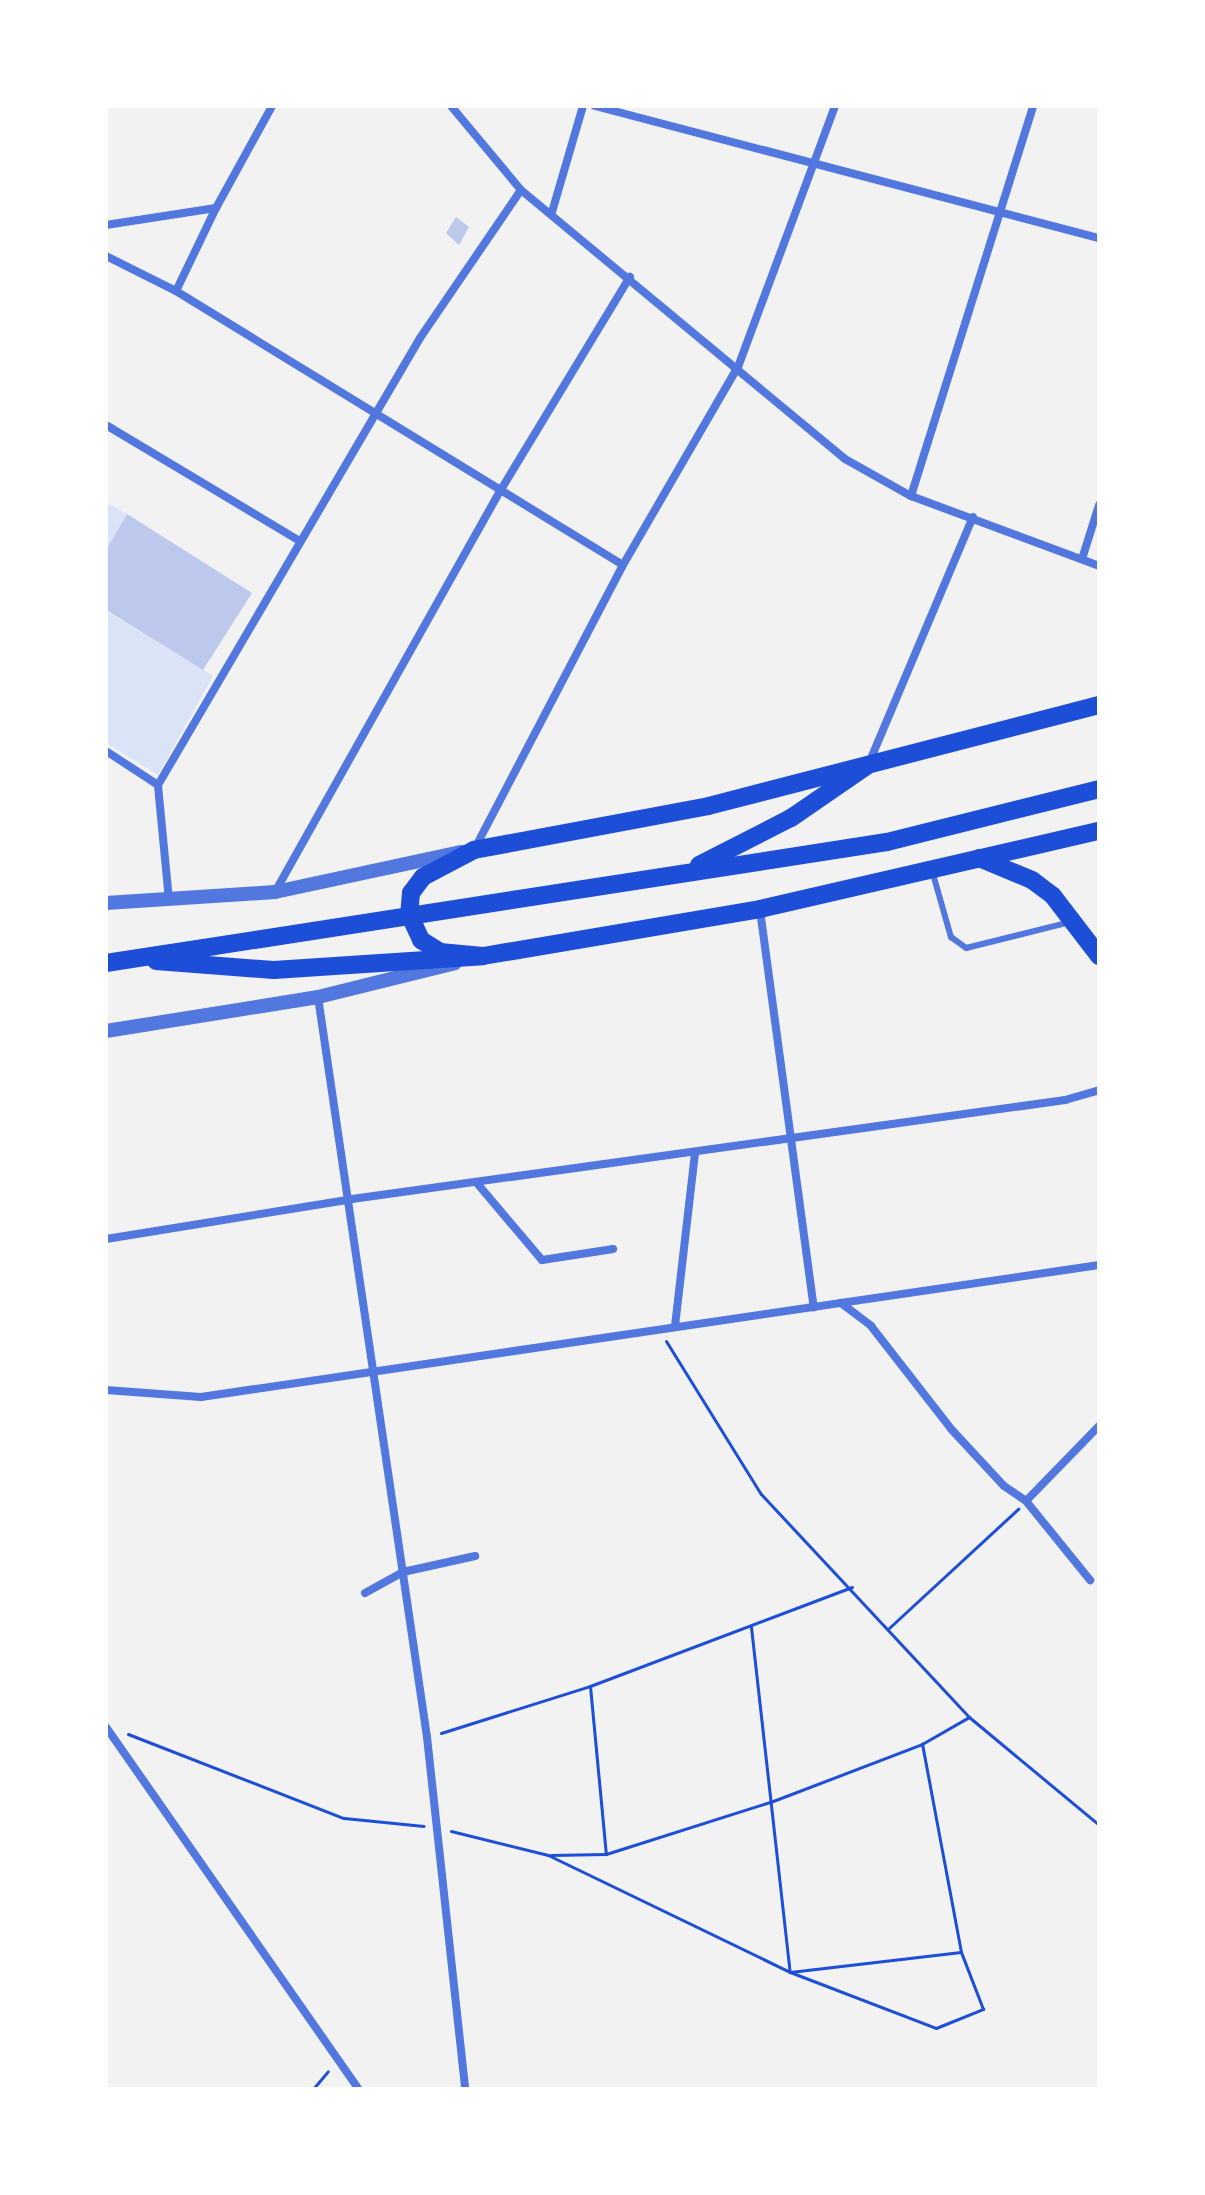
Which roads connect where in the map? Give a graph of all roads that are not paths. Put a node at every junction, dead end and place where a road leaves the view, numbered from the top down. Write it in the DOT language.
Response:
graph roads {
  1 [pos="272,106"];
  2 [pos="451,106"];
  3 [pos="583,106"];
  4 [pos="595,106"];
  5 [pos="835,106"];
  6 [pos="1033,106"];
  7 [pos="813,165"];
  8 [pos="521,190"];
  9 [pos="216,208"];
  10 [pos="552,212"];
  11 [pos="999,214"];
  12 [pos="106,225"];
  13 [pos="1099,238"];
  14 [pos="106,256"];
  15 [pos="630,277"];
  16 [pos="176,291"];
  17 [pos="738,367"];
  18 [pos="375,411"];
  19 [pos="106,425"];
  20 [pos="502,488"];
  21 [pos="911,496"];
  22 [pos="1099,505"];
  23 [pos="973,517"];
  24 [pos="300,541"];
  25 [pos="1082,559"];
  26 [pos="623,565"];
  27 [pos="1099,566"];
  28 [pos="1099,705"];
  29 [pos="106,751"];
  30 [pos="868,765"];
  31 [pos="158,785"];
  32 [pos="1099,789"];
  33 [pos="1099,831"];
  34 [pos="474,850"];
  35 [pos="979,858"];
  36 [pos="931,869"];
  37 [pos="684,873"];
  38 [pos="275,892"];
  39 [pos="169,900"];
  40 [pos="106,903"];
  41 [pos="760,909"];
  42 [pos="409,914"];
  43 [pos="1073,921"];
  44 [pos="483,956"];
  45 [pos="1099,956"];
  46 [pos="126,959"];
  47 [pos="106,963"];
  48 [pos="318,997"];
  49 [pos="106,1031"];
  50 [pos="1099,1090"];
  51 [pos="788,1138"];
  52 [pos="695,1153"];
  53 [pos="476,1182"];
  54 [pos="352,1199"];
  55 [pos="106,1239"];
  56 [pos="613,1249"];
  57 [pos="1099,1265"];
  58 [pos="841,1303"];
  59 [pos="814,1307"];
  60 [pos="675,1326"];
  61 [pos="374,1370"];
  62 [pos="106,1390"];
  63 [pos="1099,1426"];
  64 [pos="1026,1501"];
  65 [pos="475,1556"];
  66 [pos="403,1572"];
  67 [pos="1090,1580"];
  68 [pos="365,1593"];
  69 [pos="106,1727"];
  70 [pos="359,2089"];
  71 [pos="465,2089"];
  1 -- 9 [label="street"];
  2 -- 8 [label="street"];
  3 -- 10 [label="street"];
  4 -- 7 [label="street"];
  5 -- 7 [label="street"];
  6 -- 11 [label="street"];
  7 -- 11 [label="street"];
  7 -- 17 [label="street"];
  8 -- 10 [label="street"];
  8 -- 18 [label="street"];
  9 -- 12 [label="street"];
  9 -- 16 [label="street"];
  10 -- 15 [label="street"];
  11 -- 13 [label="street"];
  11 -- 21 [label="street"];
  14 -- 16 [label="street"];
  15 -- 17 [label="street"];
  15 -- 20 [label="street"];
  16 -- 18 [label="street"];
  17 -- 21 [label="street"];
  17 -- 26 [label="street"];
  18 -- 20 [label="street"];
  18 -- 24 [label="street"];
  19 -- 24 [label="street"];
  20 -- 26 [label="street"];
  20 -- 38 [label="street"];
  21 -- 23 [label="street"];
  22 -- 25 [label="street"];
  23 -- 25 [label="street"];
  23 -- 30 [label="street"];
  24 -- 31 [label="street"];
  25 -- 27 [label="street"];
  26 -- 34 [label="street"];
  28 -- 30 [label="main road"];
  29 -- 31 [label="street"];
  30 -- 34 [label="main road"];
  30 -- 37 [label="main road"];
  31 -- 39 [label="street"];
  32 -- 37 [label="main road"];
  33 -- 35 [label="main road"];
  34 -- 38 [label="street"];
  34 -- 42 [label="main road"];
  35 -- 36 [label="main road"];
  35 -- 43 [label="main road"];
  36 -- 41 [label="main road"];
  36 -- 43 [label="lane"];
  37 -- 42 [label="main road"];
  38 -- 39 [label="street"];
  39 -- 40 [label="street"];
  41 -- 44 [label="main road"];
  41 -- 51 [label="street"];
  42 -- 44 [label="main road"];
  42 -- 46 [label="main road"];
  43 -- 45 [label="main road"];
  44 -- 46 [label="main road"];
  44 -- 48 [label="street"];
  46 -- 47 [label="main road"];
  48 -- 49 [label="street"];
  48 -- 54 [label="street"];
  50 -- 51 [label="street"];
  51 -- 52 [label="street"];
  51 -- 59 [label="street"];
  52 -- 53 [label="street"];
  52 -- 60 [label="street"];
  53 -- 54 [label="street"];
  53 -- 56 [label="street"];
  54 -- 55 [label="street"];
  54 -- 61 [label="street"];
  57 -- 58 [label="street"];
  58 -- 59 [label="street"];
  58 -- 64 [label="street"];
  59 -- 60 [label="street"];
  60 -- 61 [label="street"];
  61 -- 62 [label="street"];
  61 -- 66 [label="street"];
  63 -- 64 [label="street"];
  64 -- 67 [label="street"];
  65 -- 66 [label="street"];
  66 -- 68 [label="street"];
  66 -- 71 [label="street"];
  69 -- 70 [label="street"];
}
